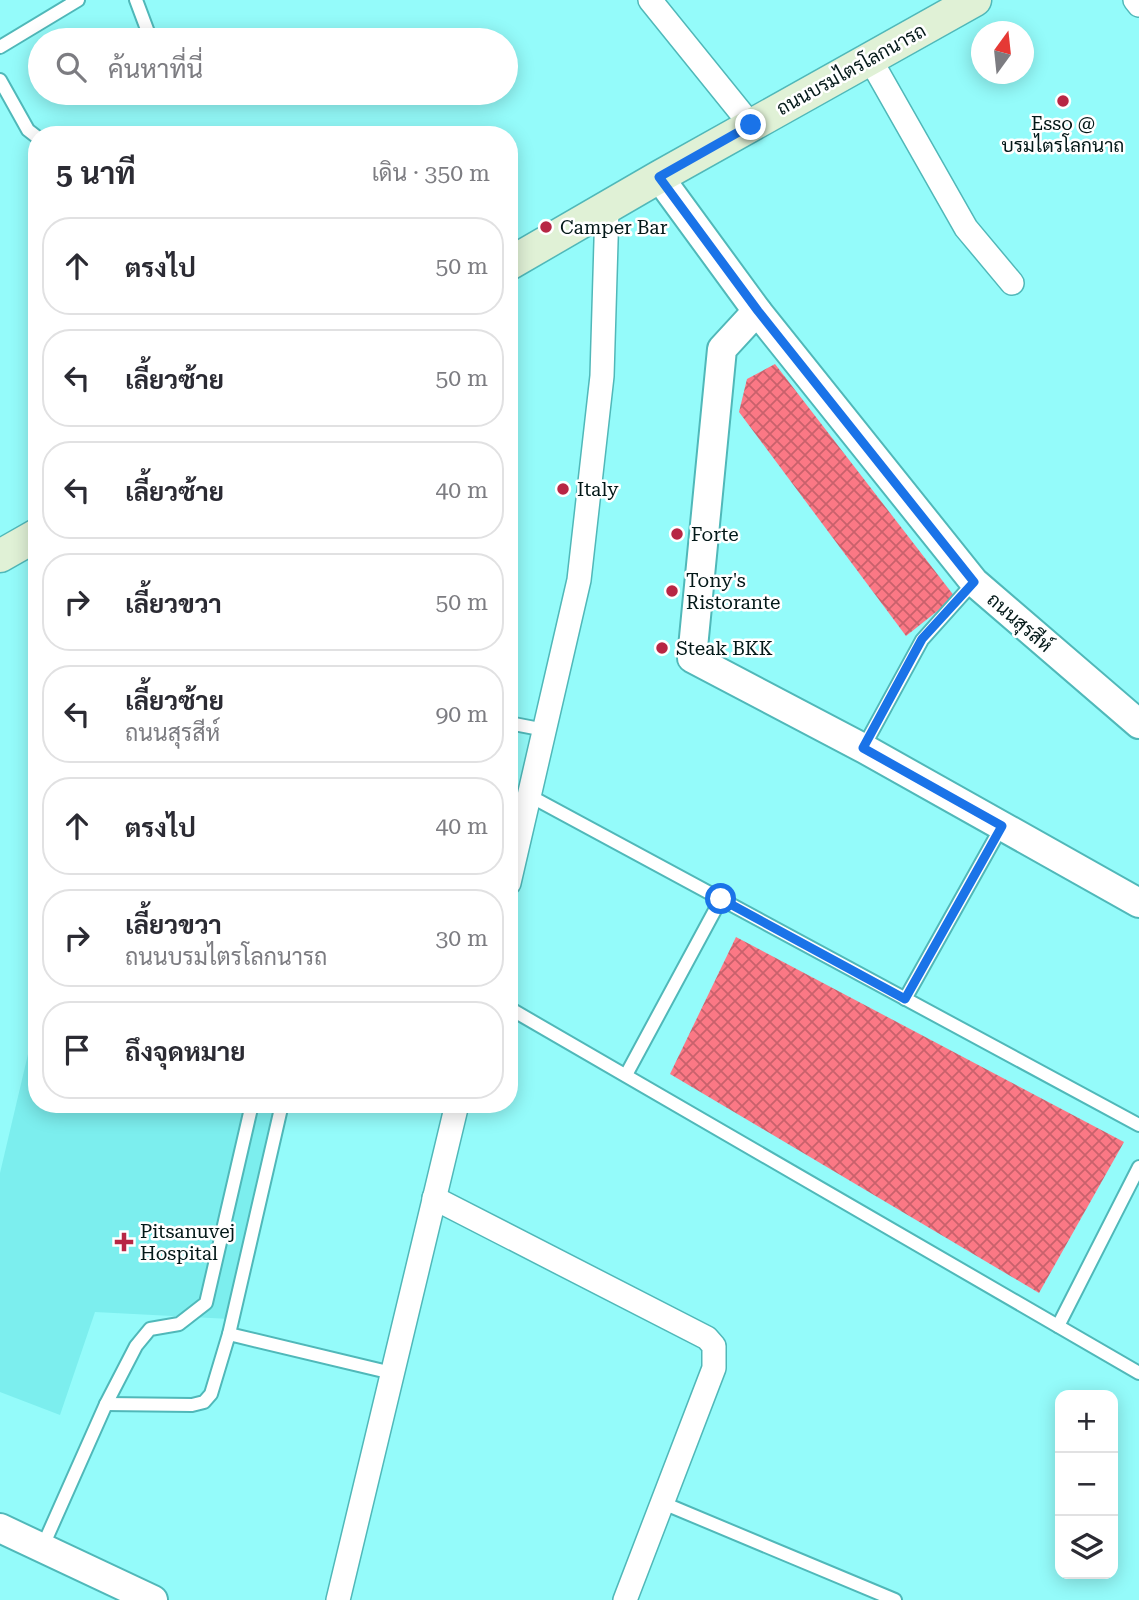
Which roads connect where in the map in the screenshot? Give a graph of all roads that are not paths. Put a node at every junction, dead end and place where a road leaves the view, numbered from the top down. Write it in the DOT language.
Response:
graph roads {
  1 [pos="78,0"];
  2 [pos="136,0"];
  3 [pos="650,0"];
  4 [pos="975,0"];
  5 [pos="1135,0"];
  6 [pos="1139,5"];
  7 [pos="32,28"];
  8 [pos="146,28"];
  9 [pos="28,30"];
  10 [pos="0,47"];
  11 [pos="870,58"];
  12 [pos="0,80"];
  13 [pos="751,125"];
  14 [pos="28,130"];
  15 [pos="659,177"];
  16 [pos="607,208"];
  17 [pos="518,259"];
  18 [pos="1012,284"];
  19 [pos="758,311"];
  20 [pos="28,540"];
  21 [pos="0,556"];
  22 [pos="974,582"];
  23 [pos="1139,724"];
  24 [pos="518,725"];
  25 [pos="545,730"];
  26 [pos="863,748"];
  27 [pos="530,796"];
  28 [pos="1002,826"];
  29 [pos="518,846"];
  30 [pos="721,899"];
  31 [pos="1139,903"];
  32 [pos="905,999"];
  33 [pos="518,1013"];
  34 [pos="626,1075"];
  35 [pos="250,1113"];
  36 [pos="280,1113"];
  37 [pos="455,1113"];
  38 [pos="1139,1125"];
  39 [pos="1139,1167"];
  40 [pos="434,1198"];
  41 [pos="1058,1326"];
  42 [pos="229,1334"];
  43 [pos="392,1373"];
  44 [pos="1139,1373"];
  45 [pos="106,1404"];
  46 [pos="663,1503"];
  47 [pos="0,1528"];
  48 [pos="42,1548"];
  49 [pos="153,1600"];
  50 [pos="338,1600"];
  51 [pos="625,1600"];
  52 [pos="895,1600"];
  1 -- 7 [label="lane"];
  2 -- 8 [label="lane"];
  3 -- 13 [label="street"];
  4 -- 11 [label="main road, ถนนบรมไตรโลกนารถ"];
  5 -- 6 [label="street"];
  9 -- 10 [label="lane"];
  11 -- 13 [label="main road, ถนนบรมไตรโลกนารถ"];
  11 -- 18 [label="street"];
  12 -- 14 [label="lane"];
  13 -- 15 [label="main road, ถนนบรมไตรโลกนารถ"];
  15 -- 16 [label="main road, ถนนบรมไตรโลกนารถ"];
  15 -- 19 [label="street, ถนนสุรสีห์"];
  16 -- 17 [label="main road, ถนนบรมไตรโลกนารถ"];
  16 -- 25 [label="street"];
  19 -- 22 [label="street, ถนนสุรสีห์"];
  19 -- 26 [label="street"];
  20 -- 21 [label="main road"];
  22 -- 23 [label="street, ถนนสุรสีห์"];
  22 -- 26 [label="lane"];
  24 -- 25 [label="lane"];
  25 -- 27 [label="street"];
  26 -- 28 [label="street"];
  27 -- 29 [label="street"];
  27 -- 30 [label="lane"];
  28 -- 31 [label="street"];
  28 -- 32 [label="lane"];
  30 -- 32 [label="lane"];
  30 -- 34 [label="lane"];
  32 -- 38 [label="lane"];
  33 -- 34 [label="lane"];
  34 -- 41 [label="lane"];
  35 -- 45 [label="lane"];
  36 -- 42 [label="lane"];
  37 -- 40 [label="street"];
  39 -- 41 [label="lane"];
  40 -- 43 [label="street"];
  40 -- 46 [label="street"];
  41 -- 44 [label="lane"];
  42 -- 43 [label="lane"];
  42 -- 45 [label="lane"];
  43 -- 50 [label="street"];
  45 -- 48 [label="lane"];
  46 -- 51 [label="street"];
  46 -- 52 [label="lane"];
  47 -- 48 [label="street"];
  48 -- 49 [label="street"];
}
